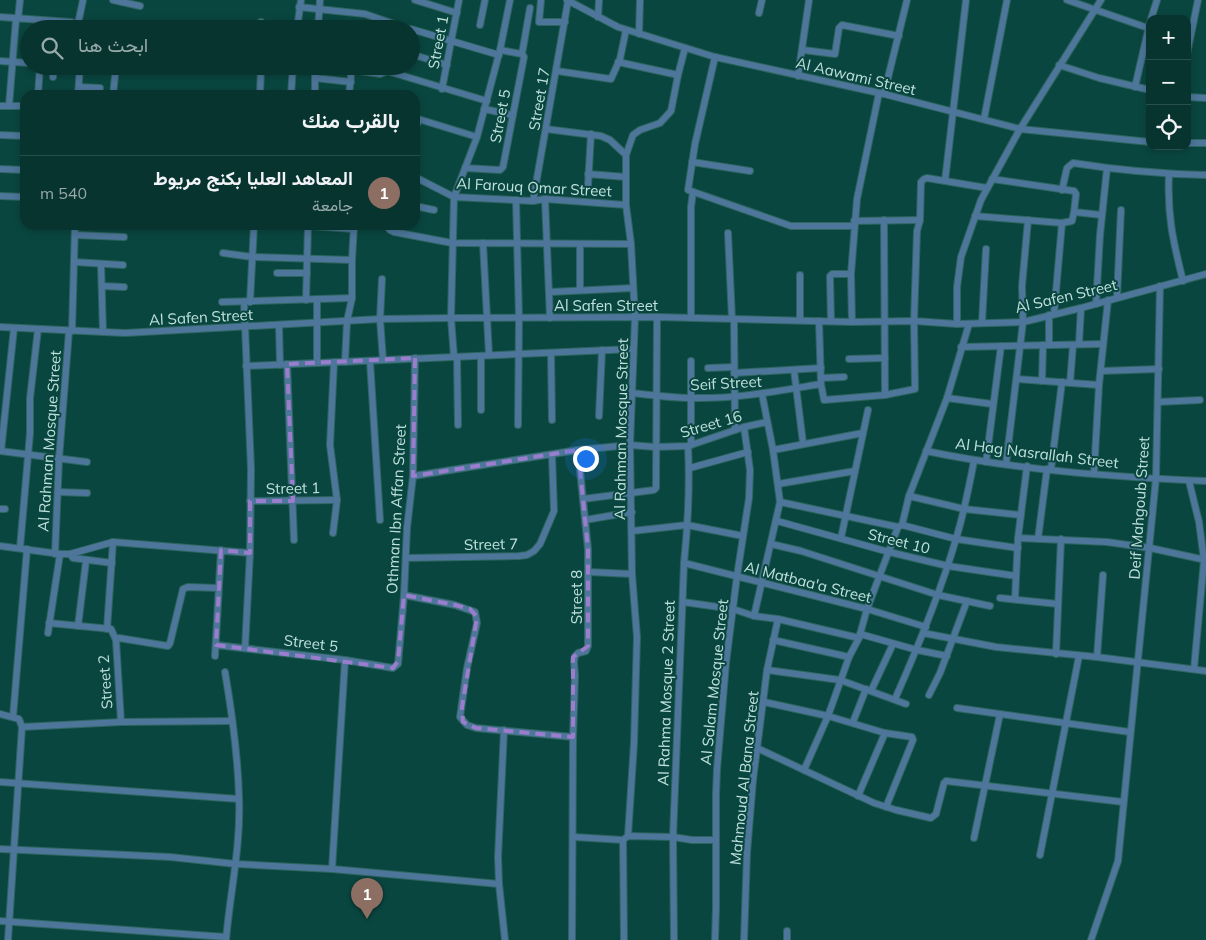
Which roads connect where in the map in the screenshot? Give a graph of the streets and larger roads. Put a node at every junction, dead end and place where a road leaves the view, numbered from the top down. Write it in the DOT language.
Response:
graph roads {
  1 [pos="20,0"];
  2 [pos="83,0"];
  3 [pos="113,0"];
  4 [pos="320,0"];
  5 [pos="415,0"];
  6 [pos="459,0"];
  7 [pos="485,0"];
  8 [pos="510,0"];
  9 [pos="541,0"];
  10 [pos="567,0"];
  11 [pos="599,0"];
  12 [pos="640,0"];
  13 [pos="762,0"];
  14 [pos="809,0"];
  15 [pos="907,0"];
  16 [pos="966,0"];
  17 [pos="1007,0"];
  18 [pos="1067,0"];
  19 [pos="1101,0"];
  20 [pos="1157,0"];
  21 [pos="1198,0"];
  22 [pos="300,4"];
  23 [pos="140,6"];
  24 [pos="530,8"];
  25 [pos="319,9"];
  26 [pos="1095,10"];
  27 [pos="457,13"];
  28 [pos="759,13"];
  29 [pos="1152,15"];
  30 [pos="598,16"];
  31 [pos="0,17"];
  32 [pos="17,19"];
  33 [pos="32,20"];
  34 [pos="83,20"];
  35 [pos="298,20"];
  36 [pos="318,20"];
  37 [pos="383,20"];
  38 [pos="564,22"];
  39 [pos="1146,22"];
  40 [pos="480,24"];
  41 [pos="626,30"];
  42 [pos="420,32"];
  43 [pos="639,34"];
  44 [pos="1191,34"];
  45 [pos="899,36"];
  46 [pos="1146,38"];
  47 [pos="451,41"];
  48 [pos="685,48"];
  49 [pos="802,50"];
  50 [pos="500,52"];
  51 [pos="522,54"];
  52 [pos="420,56"];
  53 [pos="714,57"];
  54 [pos="0,61"];
  55 [pos="13,62"];
  56 [pos="20,62"];
  57 [pos="618,62"];
  58 [pos="447,64"];
  59 [pos="1060,65"];
  60 [pos="556,71"];
  61 [pos="39,75"];
  62 [pos="80,75"];
  63 [pos="115,75"];
  64 [pos="260,75"];
  65 [pos="292,75"];
  66 [pos="315,75"];
  67 [pos="351,75"];
  68 [pos="399,75"];
  69 [pos="678,75"];
  70 [pos="798,76"];
  71 [pos="315,78"];
  72 [pos="350,82"];
  73 [pos="79,87"];
  74 [pos="1136,87"];
  75 [pos="100,88"];
  76 [pos="442,89"];
  77 [pos="1146,89"];
  78 [pos="38,90"];
  79 [pos="79,90"];
  80 [pos="114,90"];
  81 [pos="260,90"];
  82 [pos="291,90"];
  83 [pos="314,90"];
  84 [pos="349,90"];
  85 [pos="882,93"];
  86 [pos="1191,98"];
  87 [pos="1206,98"];
  88 [pos="487,101"];
  89 [pos="0,106"];
  90 [pos="9,106"];
  91 [pos="20,106"];
  92 [pos="484,109"];
  93 [pos="953,111"];
  94 [pos="513,115"];
  95 [pos="984,119"];
  96 [pos="420,120"];
  97 [pos="1020,128"];
  98 [pos="546,129"];
  99 [pos="591,134"];
  100 [pos="0,136"];
  101 [pos="20,136"];
  102 [pos="477,137"];
  103 [pos="1146,142"];
  104 [pos="1191,143"];
  105 [pos="1206,143"];
  106 [pos="626,155"];
  107 [pos="692,162"];
  108 [pos="465,168"];
  109 [pos="1107,168"];
  110 [pos="0,169"];
  111 [pos="20,170"];
  112 [pos="750,171"];
  113 [pos="588,174"];
  114 [pos="1169,174"];
  115 [pos="1206,175"];
  116 [pos="626,177"];
  117 [pos="992,179"];
  118 [pos="420,180"];
  119 [pos="945,181"];
  120 [pos="588,185"];
  121 [pos="987,188"];
  122 [pos="1062,190"];
  123 [pos="693,192"];
  124 [pos="0,196"];
  125 [pos="454,197"];
  126 [pos="20,198"];
  127 [pos="545,199"];
  128 [pos="516,200"];
  129 [pos="534,201"];
  130 [pos="626,205"];
  131 [pos="420,207"];
  132 [pos="434,210"];
  133 [pos="1121,210"];
  134 [pos="1074,212"];
  135 [pos="1102,215"];
  136 [pos="975,216"];
  137 [pos="884,220"];
  138 [pos="920,220"];
  139 [pos="1028,220"];
  140 [pos="1062,222"];
  141 [pos="854,224"];
  142 [pos="75,230"];
  143 [pos="254,230"];
  144 [pos="308,230"];
  145 [pos="354,230"];
  146 [pos="390,230"];
  147 [pos="728,233"];
  148 [pos="75,235"];
  149 [pos="124,237"];
  150 [pos="452,243"];
  151 [pos="483,243"];
  152 [pos="516,244"];
  153 [pos="547,244"];
  154 [pos="631,244"];
  155 [pos="580,245"];
  156 [pos="986,249"];
  157 [pos="222,253"];
  158 [pos="252,257"];
  159 [pos="307,258"];
  160 [pos="352,260"];
  161 [pos="74,262"];
  162 [pos="102,264"];
  163 [pos="123,266"];
  164 [pos="277,273"];
  165 [pos="307,273"];
  166 [pos="852,274"];
  167 [pos="1206,274"];
  168 [pos="800,275"];
  169 [pos="382,279"];
  170 [pos="1183,281"];
  171 [pos="102,286"];
  172 [pos="1160,286"];
  173 [pos="124,287"];
  174 [pos="633,288"];
  175 [pos="580,290"];
  176 [pos="550,292"];
  177 [pos="352,298"];
  178 [pos="1117,298"];
  179 [pos="306,300"];
  180 [pos="317,300"];
  181 [pos="1108,300"];
  182 [pos="222,302"];
  183 [pos="247,302"];
  184 [pos="1096,304"];
  185 [pos="1081,308"];
  186 [pos="1052,314"];
  187 [pos="635,317"];
  188 [pos="657,317"];
  189 [pos="451,318"];
  190 [pos="487,318"];
  191 [pos="519,318"];
  192 [pos="550,318"];
  193 [pos="692,318"];
  194 [pos="380,319"];
  195 [pos="733,319"];
  196 [pos="800,320"];
  197 [pos="347,321"];
  198 [pos="819,321"];
  199 [pos="831,321"];
  200 [pos="885,321"];
  201 [pos="914,321"];
  202 [pos="852,322"];
  203 [pos="1024,322"];
  204 [pos="317,323"];
  205 [pos="982,323"];
  206 [pos="956,324"];
  207 [pos="969,324"];
  208 [pos="279,325"];
  209 [pos="0,327"];
  210 [pos="245,327"];
  211 [pos="14,328"];
  212 [pos="38,329"];
  213 [pos="71,331"];
  214 [pos="104,332"];
  215 [pos="1076,344"];
  216 [pos="1103,344"];
  217 [pos="1046,345"];
  218 [pos="1001,346"];
  219 [pos="1019,346"];
  220 [pos="961,347"];
  221 [pos="633,349"];
  222 [pos="602,350"];
  223 [pos="551,352"];
  224 [pos="518,354"];
  225 [pos="489,355"];
  226 [pos="481,356"];
  227 [pos="455,357"];
  228 [pos="415,358"];
  229 [pos="885,358"];
  230 [pos="850,359"];
  231 [pos="382,360"];
  232 [pos="370,361"];
  233 [pos="691,361"];
  234 [pos="334,362"];
  235 [pos="345,362"];
  236 [pos="317,363"];
  237 [pos="284,365"];
  238 [pos="246,366"];
  239 [pos="708,368"];
  240 [pos="821,368"];
  241 [pos="1159,369"];
  242 [pos="734,370"];
  243 [pos="794,370"];
  244 [pos="1100,371"];
  245 [pos="844,377"];
  246 [pos="1017,379"];
  247 [pos="821,381"];
  248 [pos="1042,381"];
  249 [pos="1062,382"];
  250 [pos="1070,383"];
  251 [pos="1099,385"];
  252 [pos="4,386"];
  253 [pos="795,388"];
  254 [pos="631,393"];
  255 [pos="762,394"];
  256 [pos="885,395"];
  257 [pos="656,396"];
  258 [pos="734,397"];
  259 [pos="692,398"];
  260 [pos="947,398"];
  261 [pos="1200,400"];
  262 [pos="1158,402"];
  263 [pos="992,404"];
  264 [pos="481,410"];
  265 [pos="868,410"];
  266 [pos="599,416"];
  267 [pos="552,420"];
  268 [pos="767,422"];
  269 [pos="458,425"];
  270 [pos="518,425"];
  271 [pos="744,427"];
  272 [pos="735,430"];
  273 [pos="864,433"];
  274 [pos="803,443"];
  275 [pos="630,445"];
  276 [pos="690,446"];
  277 [pos="655,447"];
  278 [pos="578,450"];
  279 [pos="773,450"];
  280 [pos="0,451"];
  281 [pos="926,451"];
  282 [pos="748,452"];
  283 [pos="552,455"];
  284 [pos="27,456"];
  285 [pos="58,459"];
  286 [pos="974,461"];
  287 [pos="87,462"];
  288 [pos="986,462"];
  289 [pos="1006,464"];
  290 [pos="1026,466"];
  291 [pos="690,468"];
  292 [pos="1049,469"];
  293 [pos="855,471"];
  294 [pos="1094,474"];
  295 [pos="413,476"];
  296 [pos="1156,478"];
  297 [pos="1189,480"];
  298 [pos="1206,481"];
  299 [pos="778,484"];
  300 [pos="58,492"];
  301 [pos="631,492"];
  302 [pos="87,493"];
  303 [pos="910,496"];
  304 [pos="583,499"];
  305 [pos="337,500"];
  306 [pos="250,501"];
  307 [pos="293,501"];
  308 [pos="780,502"];
  309 [pos="964,508"];
  310 [pos="632,512"];
  311 [pos="845,515"];
  312 [pos="1021,515"];
  313 [pos="380,520"];
  314 [pos="585,520"];
  315 [pos="777,521"];
  316 [pos="688,525"];
  317 [pos="900,526"];
  318 [pos="632,531"];
  319 [pos="333,532"];
  320 [pos="743,536"];
  321 [pos="841,538"];
  322 [pos="1018,538"];
  323 [pos="1038,538"];
  324 [pos="956,539"];
  325 [pos="294,540"];
  326 [pos="1061,540"];
  327 [pos="114,542"];
  328 [pos="771,544"];
  329 [pos="0,546"];
  330 [pos="24,548"];
  331 [pos="1018,548"];
  332 [pos="1150,548"];
  333 [pos="221,550"];
  334 [pos="889,552"];
  335 [pos="250,553"];
  336 [pos="57,554"];
  337 [pos="70,554"];
  338 [pos="406,558"];
  339 [pos="1205,560"];
  340 [pos="86,561"];
  341 [pos="112,563"];
  342 [pos="684,563"];
  343 [pos="948,566"];
  344 [pos="589,572"];
  345 [pos="632,574"];
  346 [pos="1103,575"];
  347 [pos="737,576"];
  348 [pos="880,576"];
  349 [pos="1016,576"];
  350 [pos="761,582"];
  351 [pos="218,588"];
  352 [pos="404,595"];
  353 [pos="938,595"];
  354 [pos="1000,598"];
  355 [pos="1015,599"];
  356 [pos="967,601"];
  357 [pos="683,602"];
  358 [pos="1058,604"];
  359 [pos="990,606"];
  360 [pos="733,609"];
  361 [pos="867,609"];
  362 [pos="754,616"];
  363 [pos="778,620"];
  364 [pos="49,623"];
  365 [pos="78,626"];
  366 [pos="107,629"];
  367 [pos="924,630"];
  368 [pos="48,633"];
  369 [pos="860,636"];
  370 [pos="953,639"];
  371 [pos="116,640"];
  372 [pos="772,640"];
  373 [pos="893,644"];
  374 [pos="216,645"];
  375 [pos="245,648"];
  376 [pos="917,650"];
  377 [pos="1056,654"];
  378 [pos="215,656"];
  379 [pos="947,656"];
  380 [pos="1079,656"];
  381 [pos="849,657"];
  382 [pos="1097,657"];
  383 [pos="345,660"];
  384 [pos="398,661"];
  385 [pos="1137,662"];
  386 [pos="1194,669"];
  387 [pos="768,670"];
  388 [pos="1206,671"];
  389 [pos="225,672"];
  390 [pos="840,680"];
  391 [pos="868,690"];
  392 [pos="929,695"];
  393 [pos="895,699"];
  394 [pos="764,702"];
  395 [pos="906,704"];
  396 [pos="957,708"];
  397 [pos="0,714"];
  398 [pos="1000,714"];
  399 [pos="828,716"];
  400 [pos="13,717"];
  401 [pos="232,720"];
  402 [pos="120,722"];
  403 [pos="853,722"];
  404 [pos="1066,723"];
  405 [pos="22,727"];
  406 [pos="504,730"];
  407 [pos="1130,732"];
  408 [pos="885,733"];
  409 [pos="573,737"];
  410 [pos="757,748"];
  411 [pos="804,770"];
  412 [pos="0,782"];
  413 [pos="19,782"];
  414 [pos="986,785"];
  415 [pos="1051,794"];
  416 [pos="858,796"];
  417 [pos="239,799"];
  418 [pos="1123,802"];
  419 [pos="886,807"];
  420 [pos="574,836"];
  421 [pos="674,836"];
  422 [pos="626,838"];
  423 [pos="974,838"];
  424 [pos="715,840"];
  425 [pos="0,849"];
  426 [pos="15,850"];
  427 [pos="1040,855"];
  428 [pos="236,864"];
  429 [pos="332,869"];
  430 [pos="499,884"];
  431 [pos="0,921"];
  432 [pos="10,922"];
  433 [pos="788,931"];
  434 [pos="226,938"];
  435 [pos="8,940"];
  436 [pos="505,940"];
  437 [pos="572,940"];
  438 [pos="624,940"];
  439 [pos="674,940"];
  440 [pos="715,940"];
  441 [pos="744,940"];
  442 [pos="787,940"];
  443 [pos="1091,940"];
  1 -- 32 [label="street"];
  2 -- 34 [label="street"];
  3 -- 23 [label="street"];
  4 -- 25 [label="street"];
  5 -- 27 [label="street"];
  6 -- 27 [label="street, Street 1"];
  7 -- 40 [label="street"];
  8 -- 50 [label="street"];
  9 -- 38 [label="street"];
  10 -- 30 [label="street, Al Aawami Street"];
  10 -- 38 [label="street, Street 17"];
  11 -- 30 [label="street"];
  12 -- 43 [label="street"];
  13 -- 28 [label="street"];
  14 -- 49 [label="street"];
  15 -- 45 [label="street"];
  16 -- 93 [label="street"];
  17 -- 95 [label="street"];
  18 -- 26 [label="street"];
  19 -- 26 [label="street"];
  20 -- 29 [label="street"];
  21 -- 44 [label="street"];
  22 -- 25 [label="street"];
  22 -- 35 [label="street"];
  24 -- 51 [label="street, Street 5"];
  25 -- 36 [label="street"];
  25 -- 37 [label="street"];
  26 -- 39 [label="street"];
  26 -- 59 [label="street"];
  27 -- 47 [label="street, Street 1"];
  30 -- 41 [label="street, Al Aawami Street"];
  31 -- 32 [label="street"];
  32 -- 33 [label="street"];
  32 -- 55 [label="street"];
  38 -- 60 [label="street, Street 17"];
  41 -- 43 [label="street, Al Aawami Street"];
  41 -- 57 [label="street"];
  42 -- 47 [label="street"];
  43 -- 48 [label="street, Al Aawami Street"];
  45 -- 49 [label="street"];
  45 -- 85 [label="street"];
  46 -- 74 [label="street"];
  47 -- 50 [label="street"];
  47 -- 58 [label="street, Street 1"];
  48 -- 53 [label="street, Al Aawami Street"];
  48 -- 69 [label="street, Al Rahman Mosque Street"];
  49 -- 70 [label="street"];
  50 -- 51 [label="street"];
  50 -- 88 [label="street"];
  51 -- 94 [label="street, Street 5"];
  52 -- 58 [label="street"];
  53 -- 70 [label="street, Al Aawami Street"];
  53 -- 107 [label="street"];
  54 -- 55 [label="street"];
  55 -- 56 [label="street"];
  55 -- 90 [label="street"];
  57 -- 60 [label="street"];
  57 -- 69 [label="street"];
  58 -- 76 [label="street, Street 1"];
  59 -- 74 [label="street"];
  59 -- 97 [label="street"];
  60 -- 98 [label="street, Street 17"];
  61 -- 78 [label="street"];
  62 -- 73 [label="street"];
  63 -- 80 [label="street"];
  64 -- 81 [label="street"];
  65 -- 82 [label="street"];
  66 -- 71 [label="street"];
  67 -- 72 [label="street"];
  68 -- 76 [label="street"];
  69 -- 106 [label="street, Al Rahman Mosque Street"];
  70 -- 85 [label="street, Al Aawami Street"];
  71 -- 72 [label="street"];
  71 -- 83 [label="street"];
  72 -- 84 [label="street"];
  73 -- 75 [label="street"];
  73 -- 79 [label="street"];
  74 -- 77 [label="street"];
  76 -- 88 [label="street"];
  85 -- 93 [label="street, Al Aawami Street"];
  85 -- 141 [label="street"];
  86 -- 87 [label="street"];
  88 -- 92 [label="street"];
  89 -- 90 [label="street"];
  90 -- 91 [label="street"];
  92 -- 94 [label="street"];
  92 -- 102 [label="street"];
  93 -- 95 [label="street, Al Aawami Street"];
  93 -- 119 [label="street"];
  94 -- 108 [label="street, Street 5"];
  95 -- 97 [label="street, Al Aawami Street"];
  96 -- 102 [label="street"];
  97 -- 103 [label="street, Al Aawami Street"];
  97 -- 117 [label="street"];
  98 -- 99 [label="street"];
  98 -- 129 [label="street, Street 17"];
  99 -- 106 [label="street"];
  99 -- 113 [label="street"];
  100 -- 101 [label="street"];
  102 -- 108 [label="street"];
  104 -- 105 [label="street"];
  106 -- 116 [label="street, Al Rahman Mosque Street"];
  107 -- 112 [label="street"];
  107 -- 123 [label="street"];
  108 -- 125 [label="street"];
  109 -- 114 [label="street"];
  109 -- 122 [label="street"];
  109 -- 135 [label="street"];
  110 -- 111 [label="street"];
  113 -- 116 [label="street"];
  113 -- 120 [label="street"];
  114 -- 115 [label="street"];
  114 -- 170 [label="street"];
  116 -- 130 [label="street, Al Rahman Mosque Street"];
  117 -- 121 [label="street"];
  117 -- 122 [label="street"];
  118 -- 125 [label="street, Al Farouq Omar Street"];
  119 -- 121 [label="street"];
  119 -- 138 [label="street"];
  121 -- 136 [label="street"];
  122 -- 134 [label="street"];
  123 -- 141 [label="street"];
  123 -- 193 [label="street"];
  124 -- 126 [label="street"];
  125 -- 128 [label="street, Al Farouq Omar Street"];
  125 -- 150 [label="street"];
  127 -- 129 [label="street, Al Farouq Omar Street"];
  127 -- 130 [label="street, Al Farouq Omar Street"];
  127 -- 153 [label="street"];
  128 -- 129 [label="street, Al Farouq Omar Street"];
  128 -- 152 [label="street"];
  130 -- 154 [label="street, Al Rahman Mosque Street"];
  131 -- 132 [label="street"];
  133 -- 178 [label="street"];
  134 -- 135 [label="street"];
  134 -- 140 [label="street"];
  135 -- 184 [label="street"];
  136 -- 139 [label="street"];
  136 -- 206 [label="street"];
  137 -- 138 [label="street"];
  137 -- 141 [label="street"];
  137 -- 200 [label="street"];
  138 -- 201 [label="street"];
  139 -- 140 [label="street"];
  139 -- 203 [label="street"];
  140 -- 186 [label="street"];
  141 -- 166 [label="street"];
  142 -- 148 [label="street, Al Rahman Mosque Street"];
  143 -- 158 [label="street"];
  144 -- 159 [label="street"];
  145 -- 160 [label="street"];
  146 -- 150 [label="street"];
  147 -- 195 [label="street"];
  148 -- 149 [label="street"];
  148 -- 161 [label="street, Al Rahman Mosque Street"];
  150 -- 151 [label="street"];
  150 -- 189 [label="street"];
  151 -- 152 [label="street"];
  151 -- 190 [label="street"];
  152 -- 153 [label="street"];
  152 -- 191 [label="street"];
  153 -- 155 [label="street"];
  153 -- 176 [label="street"];
  154 -- 155 [label="street"];
  154 -- 174 [label="street, Al Rahman Mosque Street"];
  155 -- 175 [label="street"];
  156 -- 205 [label="street"];
  157 -- 158 [label="street"];
  158 -- 159 [label="street"];
  158 -- 183 [label="street"];
  159 -- 160 [label="street"];
  159 -- 165 [label="street"];
  160 -- 177 [label="street"];
  161 -- 162 [label="street"];
  161 -- 213 [label="street, Al Rahman Mosque Street"];
  162 -- 163 [label="street"];
  162 -- 171 [label="street"];
  164 -- 165 [label="street"];
  165 -- 179 [label="street"];
  166 -- 199 [label="street"];
  166 -- 202 [label="street"];
  167 -- 170 [label="street, Al Safen Street"];
  168 -- 196 [label="street"];
  169 -- 194 [label="street"];
  170 -- 172 [label="street, Al Safen Street"];
  171 -- 173 [label="street"];
  171 -- 214 [label="street"];
  172 -- 178 [label="street, Al Safen Street"];
  172 -- 241 [label="street, Deif Mahgoub Street"];
  174 -- 175 [label="street"];
  174 -- 187 [label="street, Al Rahman Mosque Street"];
  175 -- 176 [label="street"];
  176 -- 192 [label="street"];
  177 -- 180 [label="street"];
  177 -- 197 [label="street"];
  178 -- 181 [label="street, Al Safen Street"];
  179 -- 180 [label="street"];
  179 -- 183 [label="street"];
  180 -- 204 [label="street"];
  181 -- 184 [label="street, Al Safen Street"];
  181 -- 216 [label="street"];
  182 -- 183 [label="street"];
  183 -- 210 [label="street"];
  184 -- 185 [label="street, Al Safen Street"];
  185 -- 186 [label="street, Al Safen Street"];
  185 -- 215 [label="street"];
  186 -- 203 [label="street, Al Safen Street"];
  186 -- 217 [label="street"];
  187 -- 188 [label="street, Al Safen Street"];
  187 -- 192 [label="street, Al Safen Street"];
  187 -- 221 [label="street, Al Rahman Mosque Street"];
  188 -- 193 [label="street, Al Safen Street"];
  188 -- 257 [label="street"];
  189 -- 190 [label="street, Al Safen Street"];
  189 -- 194 [label="street, Al Safen Street"];
  189 -- 227 [label="street"];
  190 -- 191 [label="street, Al Safen Street"];
  190 -- 225 [label="street"];
  191 -- 192 [label="street, Al Safen Street"];
  191 -- 224 [label="street"];
  193 -- 195 [label="street, Al Safen Street"];
  194 -- 197 [label="street, Al Safen Street"];
  194 -- 231 [label="street"];
  195 -- 196 [label="street, Al Safen Street"];
  195 -- 242 [label="street"];
  196 -- 198 [label="street, Al Safen Street"];
  197 -- 204 [label="street, Al Safen Street"];
  197 -- 235 [label="street"];
  198 -- 199 [label="street, Al Safen Street"];
  198 -- 240 [label="street"];
  199 -- 202 [label="street, Al Safen Street"];
  200 -- 201 [label="street, Al Safen Street"];
  200 -- 202 [label="street, Al Safen Street"];
  200 -- 229 [label="street"];
  201 -- 206 [label="street, Al Safen Street"];
  201 -- 256 [label="street"];
  203 -- 205 [label="street, Al Safen Street"];
  203 -- 219 [label="street"];
  204 -- 208 [label="street, Al Safen Street"];
  204 -- 236 [label="street"];
  205 -- 207 [label="street, Al Safen Street"];
  206 -- 207 [label="street, Al Safen Street"];
  207 -- 220 [label="street"];
  208 -- 210 [label="street, Al Safen Street"];
  208 -- 237 [label="street"];
  209 -- 211 [label="street, Al Safen Street"];
  210 -- 214 [label="street, Al Safen Street"];
  210 -- 238 [label="street"];
  211 -- 212 [label="street, Al Safen Street"];
  211 -- 252 [label="street"];
  212 -- 213 [label="street, Al Safen Street"];
  212 -- 284 [label="street"];
  213 -- 214 [label="street, Al Safen Street"];
  213 -- 285 [label="street, Al Rahman Mosque Street"];
  215 -- 216 [label="street"];
  215 -- 217 [label="street"];
  215 -- 250 [label="street"];
  216 -- 244 [label="street"];
  217 -- 219 [label="street"];
  217 -- 248 [label="street"];
  218 -- 219 [label="street"];
  218 -- 220 [label="street"];
  218 -- 263 [label="street"];
  219 -- 246 [label="street"];
  220 -- 260 [label="street"];
  221 -- 222 [label="street"];
  221 -- 254 [label="street, Al Rahman Mosque Street"];
  222 -- 223 [label="street"];
  222 -- 266 [label="street"];
  223 -- 224 [label="street"];
  223 -- 267 [label="street"];
  224 -- 225 [label="street"];
  224 -- 270 [label="street"];
  225 -- 226 [label="street"];
  226 -- 227 [label="street"];
  226 -- 264 [label="street"];
  227 -- 228 [label="street"];
  227 -- 269 [label="street"];
  228 -- 231 [label="street"];
  228 -- 295 [label="street, Othman Ibn Affan Street"];
  229 -- 230 [label="street"];
  229 -- 256 [label="street"];
  231 -- 232 [label="street"];
  232 -- 235 [label="street"];
  232 -- 313 [label="street"];
  233 -- 259 [label="street"];
  234 -- 235 [label="street"];
  234 -- 236 [label="street"];
  234 -- 305 [label="street"];
  236 -- 237 [label="street"];
  237 -- 238 [label="street"];
  237 -- 307 [label="street"];
  238 -- 306 [label="street"];
  239 -- 242 [label="street"];
  240 -- 243 [label="street"];
  240 -- 247 [label="street"];
  241 -- 244 [label="street"];
  241 -- 262 [label="street, Deif Mahgoub Street"];
  242 -- 243 [label="street"];
  242 -- 258 [label="street"];
  243 -- 253 [label="street"];
  244 -- 251 [label="street"];
  245 -- 247 [label="street, Seif Street"];
  246 -- 248 [label="street"];
  246 -- 289 [label="street"];
  247 -- 253 [label="street, Seif Street"];
  247 -- 256 [label="street"];
  248 -- 249 [label="street"];
  249 -- 250 [label="street"];
  249 -- 292 [label="street"];
  250 -- 251 [label="street"];
  251 -- 294 [label="street"];
  252 -- 280 [label="street"];
  253 -- 255 [label="street, Seif Street"];
  253 -- 274 [label="street"];
  254 -- 257 [label="street, Seif Street"];
  254 -- 275 [label="street, Al Rahman Mosque Street"];
  255 -- 258 [label="street, Seif Street"];
  255 -- 268 [label="street"];
  257 -- 259 [label="street, Seif Street"];
  257 -- 277 [label="street"];
  258 -- 259 [label="street, Seif Street"];
  258 -- 272 [label="street"];
  259 -- 276 [label="street"];
  260 -- 263 [label="street"];
  260 -- 281 [label="street"];
  261 -- 262 [label="street"];
  262 -- 296 [label="street, Deif Mahgoub Street"];
  263 -- 288 [label="street"];
  265 -- 273 [label="street"];
  268 -- 271 [label="street, Street 16"];
  268 -- 279 [label="street"];
  271 -- 272 [label="street, Street 16"];
  271 -- 282 [label="street, Al Salam Mosque Street"];
  272 -- 276 [label="street, Street 16"];
  273 -- 274 [label="street"];
  273 -- 293 [label="street"];
  274 -- 279 [label="street"];
  275 -- 277 [label="street, Street 16"];
  275 -- 278 [label="street, Street 16"];
  275 -- 301 [label="street, Al Rahman Mosque Street"];
  276 -- 277 [label="street, Street 16"];
  276 -- 291 [label="street, Al Rahma Mosque 2 Street"];
  277 -- 301 [label="street"];
  278 -- 283 [label="street, Street 16"];
  278 -- 304 [label="street, Street 8"];
  279 -- 299 [label="street"];
  280 -- 284 [label="street"];
  281 -- 286 [label="street, Al Hag Nasrallah Street"];
  281 -- 303 [label="street"];
  282 -- 291 [label="street"];
  282 -- 320 [label="street, Al Salam Mosque Street"];
  283 -- 295 [label="street, Street 16"];
  283 -- 338 [label="street, Street 7"];
  284 -- 285 [label="street"];
  284 -- 330 [label="street"];
  285 -- 287 [label="street"];
  285 -- 300 [label="street, Al Rahman Mosque Street"];
  286 -- 288 [label="street, Al Hag Nasrallah Street"];
  286 -- 309 [label="street"];
  288 -- 289 [label="street, Al Hag Nasrallah Street"];
  289 -- 290 [label="street, Al Hag Nasrallah Street"];
  290 -- 292 [label="street, Al Hag Nasrallah Street"];
  290 -- 312 [label="street"];
  291 -- 316 [label="street, Al Rahma Mosque 2 Street"];
  292 -- 294 [label="street, Al Hag Nasrallah Street"];
  292 -- 323 [label="street"];
  293 -- 299 [label="street"];
  293 -- 311 [label="street"];
  294 -- 296 [label="street, Al Hag Nasrallah Street"];
  295 -- 338 [label="street, Othman Ibn Affan Street"];
  296 -- 297 [label="street, Al Hag Nasrallah Street"];
  296 -- 332 [label="street, Deif Mahgoub Street"];
  297 -- 298 [label="street, Al Hag Nasrallah Street"];
  297 -- 339 [label="street"];
  299 -- 308 [label="street"];
  300 -- 302 [label="street"];
  300 -- 336 [label="street, Al Rahman Mosque Street"];
  301 -- 304 [label="street"];
  301 -- 310 [label="street, Al Rahman Mosque Street"];
  303 -- 309 [label="street"];
  303 -- 317 [label="street"];
  304 -- 314 [label="street, Street 8"];
  305 -- 307 [label="street, Street 1"];
  305 -- 319 [label="street"];
  306 -- 307 [label="street, Street 1"];
  306 -- 335 [label="street"];
  307 -- 325 [label="street"];
  308 -- 311 [label="street"];
  308 -- 315 [label="street"];
  309 -- 312 [label="street"];
  309 -- 324 [label="street"];
  310 -- 314 [label="street"];
  310 -- 318 [label="street, Al Rahman Mosque Street"];
  311 -- 317 [label="street"];
  311 -- 321 [label="street"];
  312 -- 322 [label="street"];
  314 -- 344 [label="street, Street 8"];
  315 -- 321 [label="street, Street 10"];
  315 -- 328 [label="street"];
  316 -- 318 [label="street"];
  316 -- 320 [label="street"];
  316 -- 342 [label="street, Al Rahma Mosque 2 Street"];
  317 -- 324 [label="street"];
  317 -- 334 [label="street"];
  318 -- 345 [label="street, Al Rahman Mosque Street"];
  320 -- 347 [label="street, Al Salam Mosque Street"];
  321 -- 334 [label="street, Street 10"];
  322 -- 323 [label="street"];
  322 -- 331 [label="street"];
  323 -- 326 [label="street"];
  324 -- 331 [label="street"];
  324 -- 343 [label="street"];
  326 -- 332 [label="street"];
  326 -- 358 [label="street"];
  327 -- 333 [label="street"];
  327 -- 337 [label="street"];
  327 -- 341 [label="street"];
  328 -- 348 [label="street"];
  328 -- 350 [label="street"];
  329 -- 330 [label="street"];
  330 -- 336 [label="street"];
  330 -- 400 [label="street"];
  331 -- 349 [label="street"];
  332 -- 339 [label="street"];
  332 -- 385 [label="street, Deif Mahgoub Street"];
  333 -- 335 [label="street"];
  333 -- 351 [label="street"];
  334 -- 343 [label="street, Street 10"];
  334 -- 348 [label="street"];
  335 -- 375 [label="street"];
  336 -- 337 [label="street"];
  336 -- 364 [label="street"];
  337 -- 340 [label="street"];
  338 -- 352 [label="street, Othman Ibn Affan Street"];
  339 -- 386 [label="street"];
  340 -- 341 [label="street"];
  340 -- 365 [label="street"];
  341 -- 366 [label="street"];
  342 -- 347 [label="street, Al Matbaa'a Street"];
  342 -- 357 [label="street, Al Rahma Mosque 2 Street"];
  343 -- 349 [label="street, Street 10"];
  343 -- 353 [label="street"];
  344 -- 345 [label="street"];
  344 -- 409 [label="street, Street 8"];
  345 -- 422 [label="street, Al Rahman Mosque Street"];
  346 -- 382 [label="street"];
  347 -- 350 [label="street, Al Matbaa'a Street"];
  347 -- 360 [label="street, Al Salam Mosque Street"];
  348 -- 353 [label="street"];
  348 -- 361 [label="street"];
  349 -- 355 [label="street"];
  350 -- 361 [label="street, Al Matbaa'a Street"];
  350 -- 362 [label="street"];
  351 -- 371 [label="street, Street 2"];
  351 -- 374 [label="street"];
  352 -- 384 [label="street, Othman Ibn Affan Street"];
  352 -- 406 [label="street"];
  353 -- 356 [label="street"];
  353 -- 367 [label="street"];
  354 -- 355 [label="street"];
  355 -- 358 [label="street"];
  356 -- 359 [label="street"];
  356 -- 370 [label="street"];
  357 -- 360 [label="street"];
  357 -- 421 [label="street, Al Rahma Mosque 2 Street"];
  358 -- 377 [label="street"];
  360 -- 362 [label="street"];
  360 -- 424 [label="street, Al Salam Mosque Street"];
  361 -- 367 [label="street, Al Matbaa'a Street"];
  361 -- 369 [label="street"];
  362 -- 363 [label="street"];
  363 -- 369 [label="street"];
  363 -- 372 [label="street, Mahmoud Al Bana Street"];
  364 -- 365 [label="street"];
  364 -- 368 [label="street"];
  365 -- 366 [label="street"];
  366 -- 371 [label="street"];
  367 -- 370 [label="street, Al Matbaa'a Street"];
  367 -- 376 [label="street"];
  369 -- 373 [label="street"];
  369 -- 381 [label="street"];
  370 -- 377 [label="street, Al Matbaa'a Street"];
  370 -- 379 [label="street"];
  371 -- 402 [label="street, Street 2"];
  372 -- 381 [label="street"];
  372 -- 387 [label="street, Mahmoud Al Bana Street"];
  373 -- 376 [label="street"];
  373 -- 391 [label="street"];
  374 -- 375 [label="street, Street 5"];
  374 -- 378 [label="street"];
  375 -- 383 [label="street, Street 5"];
  376 -- 379 [label="street"];
  376 -- 393 [label="street"];
  377 -- 380 [label="street, Al Matbaa'a Street"];
  379 -- 392 [label="street"];
  380 -- 382 [label="street, Al Matbaa'a Street"];
  380 -- 404 [label="street"];
  381 -- 390 [label="street"];
  382 -- 385 [label="street, Al Matbaa'a Street"];
  383 -- 384 [label="street, Street 5"];
  383 -- 429 [label="street"];
  385 -- 386 [label="street, Al Matbaa'a Street"];
  385 -- 407 [label="street, Deif Mahgoub Street"];
  386 -- 388 [label="street, Al Matbaa'a Street"];
  387 -- 390 [label="street"];
  387 -- 394 [label="street, Mahmoud Al Bana Street"];
  389 -- 401 [label="street"];
  390 -- 391 [label="street"];
  390 -- 399 [label="street"];
  391 -- 393 [label="street"];
  391 -- 403 [label="street"];
  393 -- 395 [label="street"];
  394 -- 399 [label="street"];
  394 -- 410 [label="street, Mahmoud Al Bana Street"];
  396 -- 398 [label="street"];
  397 -- 400 [label="street"];
  398 -- 404 [label="street"];
  398 -- 414 [label="street"];
  399 -- 403 [label="street"];
  399 -- 411 [label="street"];
  400 -- 405 [label="street"];
  401 -- 402 [label="street"];
  401 -- 417 [label="street"];
  402 -- 405 [label="street"];
  403 -- 408 [label="street"];
  404 -- 407 [label="street"];
  404 -- 415 [label="street"];
  405 -- 413 [label="street"];
  406 -- 409 [label="street"];
  406 -- 430 [label="street"];
  407 -- 418 [label="street, Deif Mahgoub Street"];
  408 -- 416 [label="street"];
  408 -- 419 [label="street"];
  409 -- 420 [label="street, Street 8"];
  410 -- 411 [label="street"];
  410 -- 441 [label="street, Mahmoud Al Bana Street"];
  411 -- 416 [label="street"];
  412 -- 413 [label="street"];
  413 -- 417 [label="street"];
  413 -- 426 [label="street"];
  414 -- 415 [label="street"];
  414 -- 419 [label="street"];
  414 -- 423 [label="street"];
  415 -- 418 [label="street"];
  415 -- 427 [label="street"];
  416 -- 419 [label="street"];
  417 -- 428 [label="street"];
  418 -- 443 [label="street, Deif Mahgoub Street"];
  420 -- 422 [label="street"];
  420 -- 437 [label="street, Street 8"];
  421 -- 422 [label="street"];
  421 -- 424 [label="street"];
  421 -- 439 [label="street, Al Rahma Mosque 2 Street"];
  422 -- 438 [label="street, Al Rahman Mosque Street"];
  424 -- 440 [label="street, Al Salam Mosque Street"];
  425 -- 426 [label="street"];
  426 -- 428 [label="street"];
  426 -- 432 [label="street"];
  428 -- 429 [label="street"];
  428 -- 434 [label="street"];
  429 -- 430 [label="street"];
  430 -- 436 [label="street"];
  431 -- 432 [label="street"];
  432 -- 434 [label="street"];
  432 -- 435 [label="street"];
  433 -- 442 [label="street"];
}
